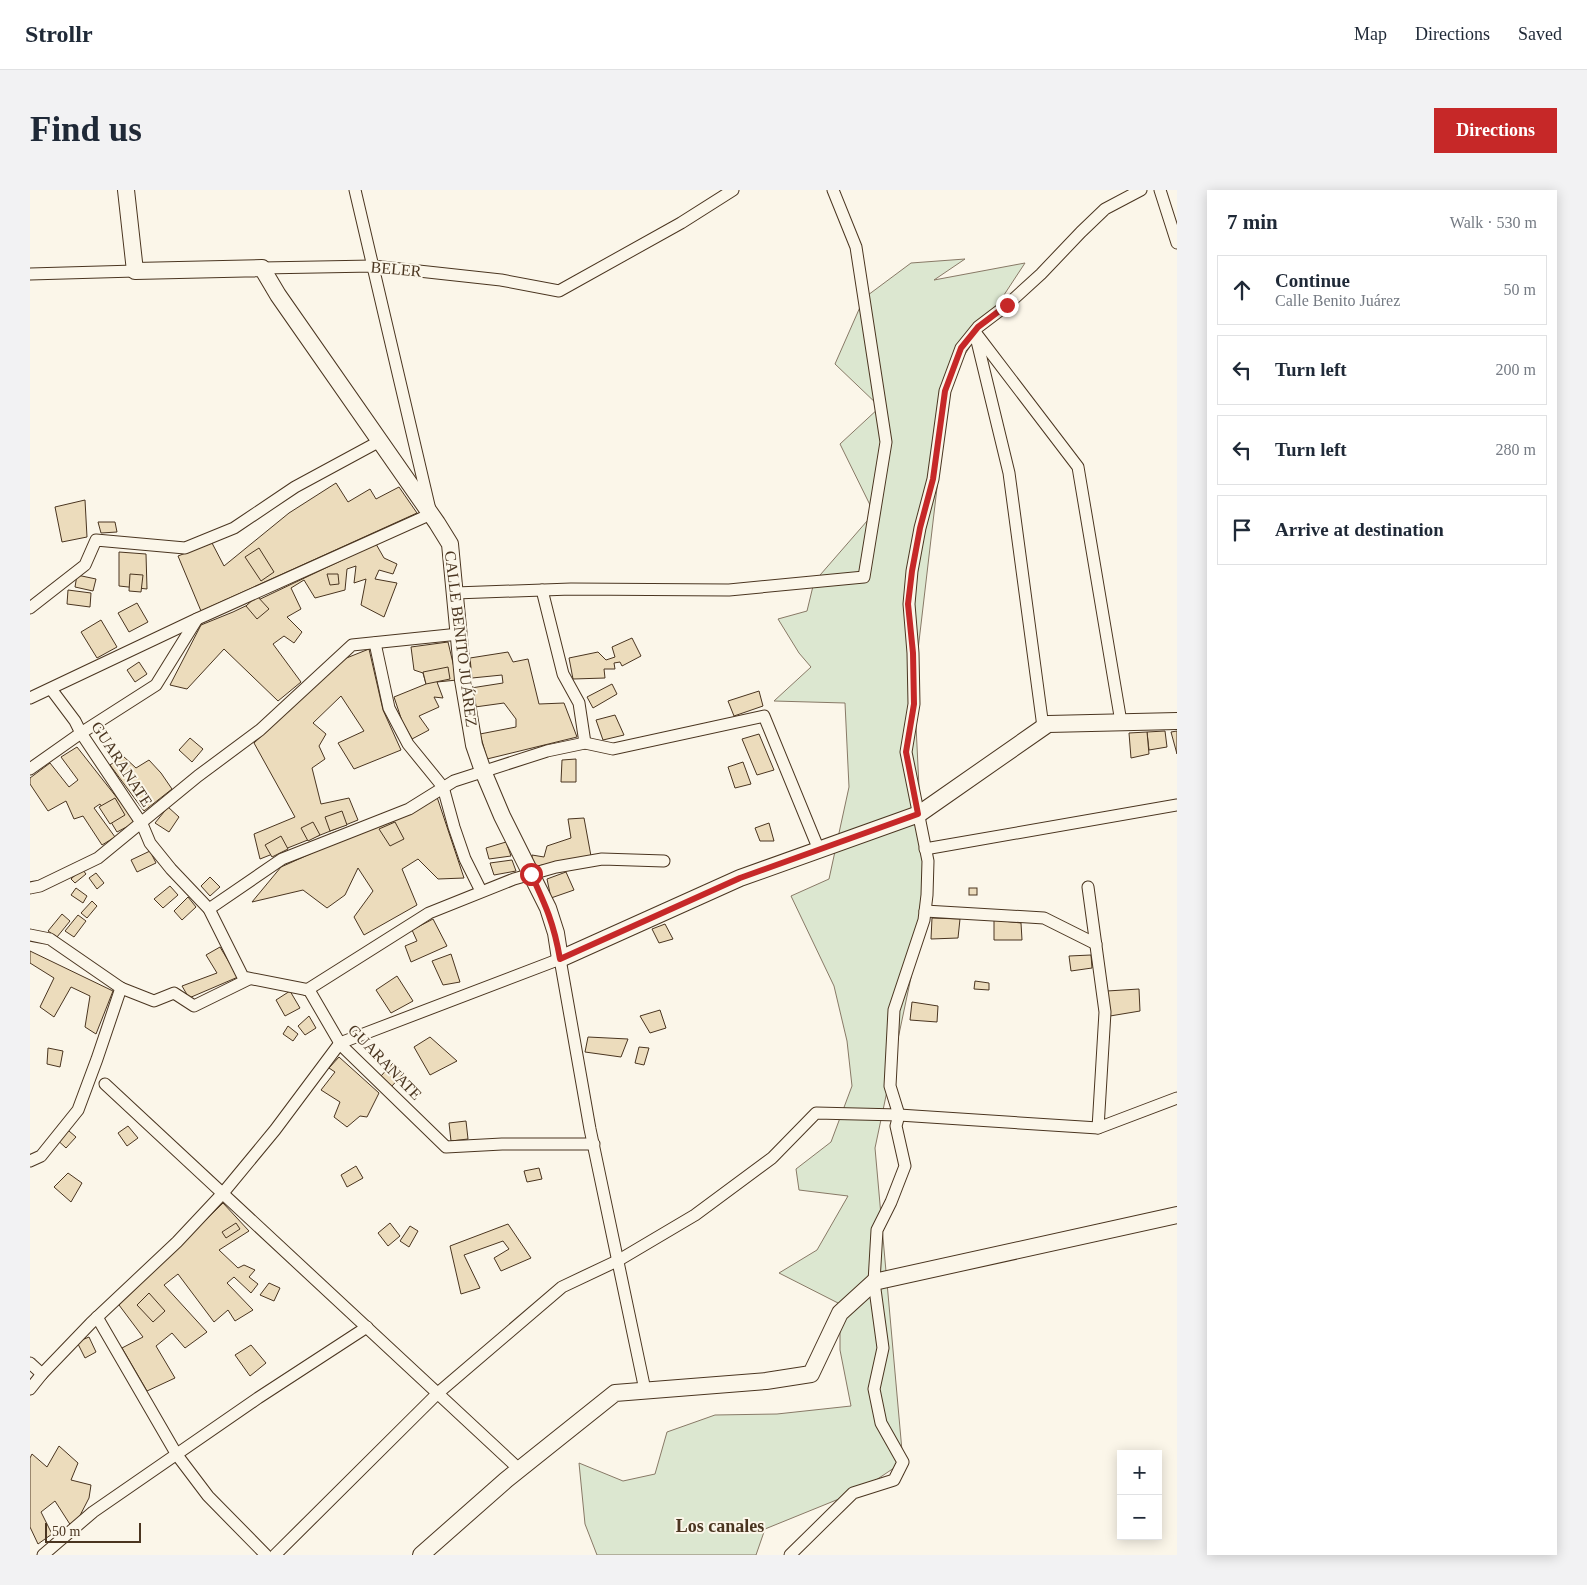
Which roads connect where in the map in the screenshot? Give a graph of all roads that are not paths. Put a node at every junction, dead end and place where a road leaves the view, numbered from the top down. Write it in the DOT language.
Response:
graph roads {
  1 [pos="126,190"];
  2 [pos="356,190"];
  3 [pos="733,190"];
  4 [pos="833,190"];
  5 [pos="1141,190"];
  6 [pos="1160,190"];
  7 [pos="1177,243"];
  8 [pos="373,266"];
  9 [pos="262,268"];
  10 [pos="135,271"];
  11 [pos="30,274"];
  12 [pos="975,332"];
  13 [pos="380,441"];
  14 [pos="431,514"];
  15 [pos="542,590"];
  16 [pos="455,594"];
  17 [pos="30,608"];
  18 [pos="197,619"];
  19 [pos="459,634"];
  20 [pos="375,643"];
  21 [pos="51,689"];
  22 [pos="30,698"];
  23 [pos="1177,721"];
  24 [pos="1121,722"];
  25 [pos="1043,728"];
  26 [pos="81,733"];
  27 [pos="585,743"];
  28 [pos="30,769"];
  29 [pos="483,771"];
  30 [pos="443,788"];
  31 [pos="1177,805"];
  32 [pos="918,814"];
  33 [pos="142,824"];
  34 [pos="925,848"];
  35 [pos="819,850"];
  36 [pos="664,861"];
  37 [pos="531,874"];
  38 [pos="1088,887"];
  39 [pos="30,888"];
  40 [pos="481,891"];
  41 [pos="210,909"];
  42 [pos="925,910"];
  43 [pos="30,934"];
  44 [pos="1096,944"];
  45 [pos="560,959"];
  46 [pos="249,978"];
  47 [pos="120,988"];
  48 [pos="307,990"];
  49 [pos="340,1043"];
  50 [pos="105,1084"];
  51 [pos="1177,1098"];
  52 [pos="900,1115"];
  53 [pos="1098,1128"];
  54 [pos="594,1144"];
  55 [pos="30,1161"];
  56 [pos="223,1193"];
  57 [pos="1177,1215"];
  58 [pos="619,1260"];
  59 [pos="874,1282"];
  60 [pos="97,1317"];
  61 [pos="367,1327"];
  62 [pos="30,1363"];
  63 [pos="42,1374"];
  64 [pos="30,1390"];
  65 [pos="645,1390"];
  66 [pos="438,1394"];
  67 [pos="177,1455"];
  68 [pos="520,1469"];
  69 [pos="43,1555"];
  70 [pos="266,1555"];
  71 [pos="275,1555"];
  72 [pos="421,1555"];
  73 [pos="790,1555"];
  1 -- 10 [label="main road"];
  2 -- 8 [label="street"];
  3 -- 8 [label="street, BELER"];
  4 -- 15 [label="street"];
  5 -- 12 [label="street"];
  6 -- 7 [label="street"];
  8 -- 9 [label="street, BELER"];
  8 -- 14 [label="street"];
  9 -- 10 [label="main road, BELER"];
  9 -- 13 [label="main road, CALLE BENITO JUÁREZ"];
  10 -- 11 [label="street, BELER"];
  12 -- 24 [label="street"];
  12 -- 25 [label="street"];
  12 -- 32 [label="street"];
  13 -- 14 [label="main road, CALLE BENITO JUÁREZ"];
  13 -- 17 [label="street"];
  14 -- 16 [label="main road, CALLE BENITO JUÁREZ"];
  14 -- 18 [label="street"];
  15 -- 16 [label="street"];
  15 -- 27 [label="street"];
  16 -- 19 [label="main road, CALLE BENITO JUÁREZ"];
  18 -- 21 [label="street"];
  18 -- 26 [label="street"];
  19 -- 20 [label="street"];
  19 -- 29 [label="main road, CALLE BENITO JUÁREZ"];
  20 -- 30 [label="street"];
  20 -- 33 [label="street"];
  21 -- 22 [label="street"];
  21 -- 26 [label="street, GUARANATE"];
  23 -- 24 [label="main road"];
  24 -- 25 [label="main road"];
  25 -- 32 [label="main road"];
  26 -- 28 [label="street"];
  26 -- 33 [label="street, GUARANATE"];
  27 -- 29 [label="street"];
  27 -- 35 [label="street"];
  29 -- 30 [label="street"];
  29 -- 37 [label="main road, CALLE BENITO JUÁREZ"];
  30 -- 40 [label="street"];
  30 -- 41 [label="street"];
  31 -- 34 [label="street"];
  32 -- 34 [label="street"];
  32 -- 35 [label="main road"];
  33 -- 39 [label="street"];
  33 -- 41 [label="street, GUARANATE"];
  34 -- 42 [label="street"];
  35 -- 45 [label="main road"];
  36 -- 37 [label="street"];
  37 -- 40 [label="street"];
  37 -- 45 [label="main road, CALLE BENITO JUÁREZ"];
  38 -- 44 [label="street"];
  40 -- 48 [label="street"];
  41 -- 46 [label="street, GUARANATE"];
  42 -- 44 [label="street"];
  42 -- 52 [label="street"];
  43 -- 47 [label="street"];
  44 -- 53 [label="street"];
  45 -- 49 [label="street"];
  45 -- 54 [label="street"];
  46 -- 47 [label="street"];
  46 -- 48 [label="street"];
  47 -- 55 [label="street"];
  48 -- 49 [label="street, GUARANATE"];
  49 -- 54 [label="street, GUARANATE"];
  49 -- 56 [label="street"];
  50 -- 56 [label="street"];
  51 -- 53 [label="street"];
  52 -- 53 [label="street"];
  52 -- 58 [label="street"];
  52 -- 59 [label="street"];
  54 -- 58 [label="street"];
  56 -- 60 [label="street"];
  56 -- 61 [label="street"];
  57 -- 59 [label="main road"];
  58 -- 65 [label="street"];
  58 -- 66 [label="street"];
  59 -- 65 [label="main road"];
  59 -- 73 [label="street"];
  60 -- 63 [label="street"];
  60 -- 67 [label="street"];
  61 -- 66 [label="street"];
  61 -- 67 [label="street"];
  62 -- 63 [label="street"];
  63 -- 64 [label="street"];
  65 -- 68 [label="main road"];
  66 -- 68 [label="street"];
  66 -- 71 [label="street"];
  67 -- 69 [label="street"];
  67 -- 70 [label="street"];
  68 -- 72 [label="main road"];
}
